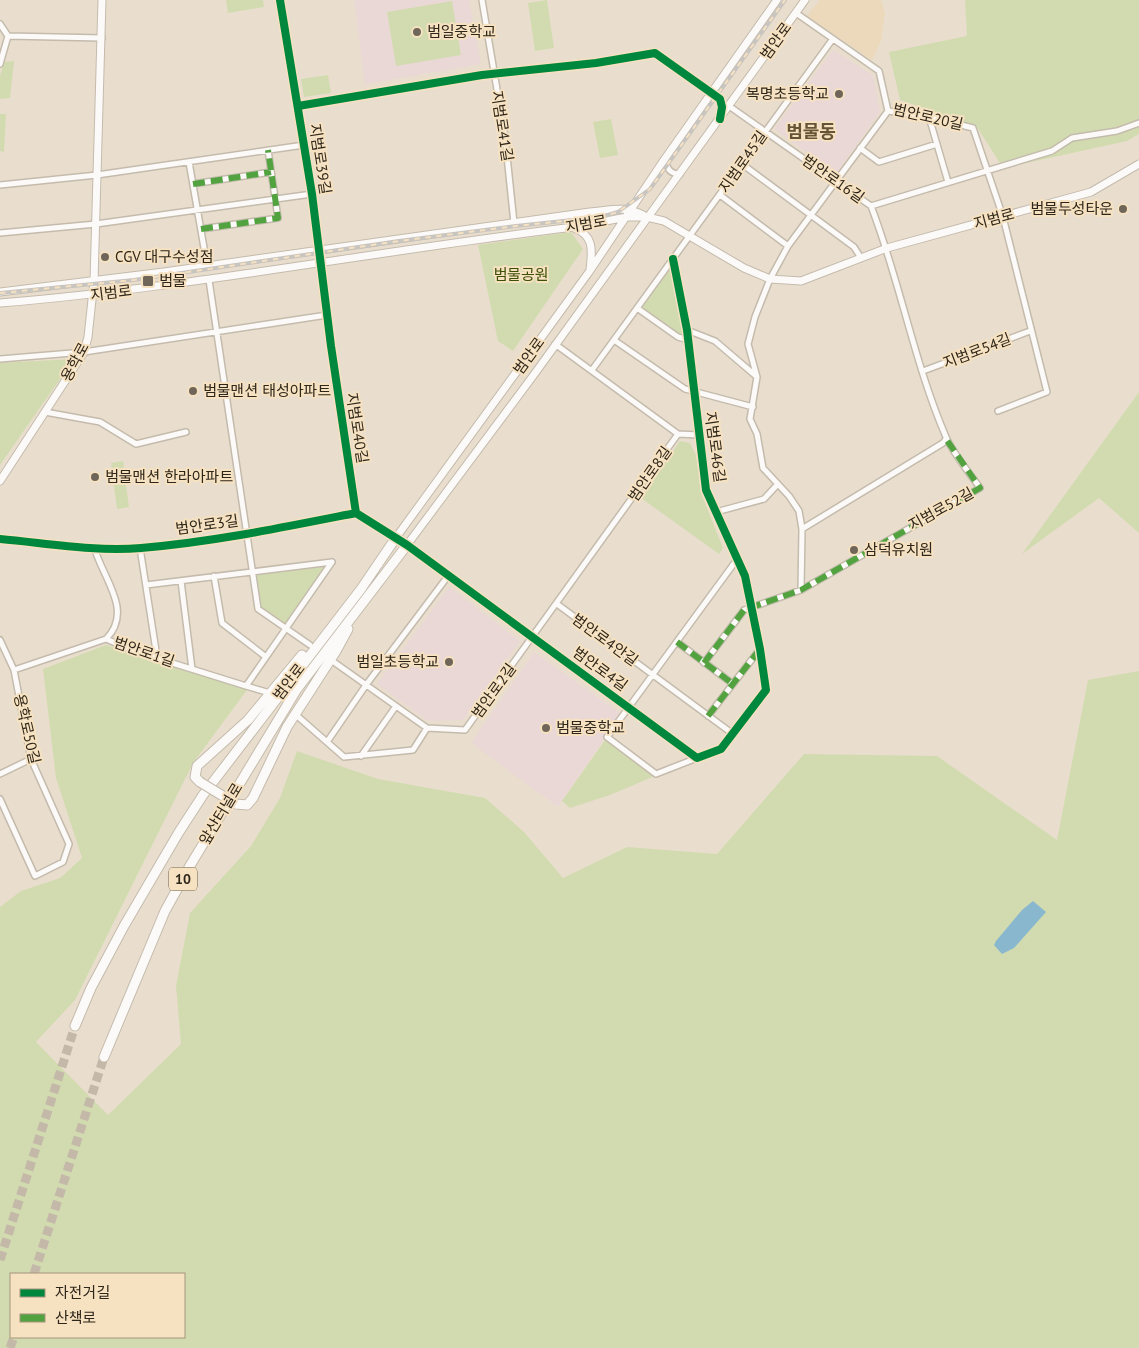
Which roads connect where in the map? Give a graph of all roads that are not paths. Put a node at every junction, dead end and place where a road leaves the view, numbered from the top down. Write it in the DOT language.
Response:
graph roads {
  1 [pos="102,0"];
  2 [pos="280,0"];
  3 [pos="482,0"];
  4 [pos="777,0"];
  5 [pos="805,0"];
  6 [pos="796,13"];
  7 [pos="0,24"];
  8 [pos="8,36"];
  9 [pos="102,38"];
  10 [pos="832,40"];
  11 [pos="0,64"];
  12 [pos="494,73"];
  13 [pos="712,92"];
  14 [pos="298,106"];
  15 [pos="729,106"];
  16 [pos="888,111"];
  17 [pos="929,117"];
  18 [pos="720,119"];
  19 [pos="1139,122"];
  20 [pos="765,131"];
  21 [pos="937,144"];
  22 [pos="304,145"];
  23 [pos="860,148"];
  24 [pos="268,150"];
  25 [pos="664,160"];
  26 [pos="189,162"];
  27 [pos="742,164"];
  28 [pos="1139,164"];
  29 [pos="987,170"];
  30 [pos="271,172"];
  31 [pos="680,174"];
  32 [pos="97,175"];
  33 [pos="837,181"];
  34 [pos="948,182"];
  35 [pos="193,184"];
  36 [pos="0,185"];
  37 [pos="312,194"];
  38 [pos="720,195"];
  39 [pos="275,199"];
  40 [pos="871,206"];
  41 [pos="197,209"];
  42 [pos="632,209"];
  43 [pos="811,216"];
  44 [pos="627,217"];
  45 [pos="647,217"];
  46 [pos="1003,217"];
  47 [pos="514,223"];
  48 [pos="96,224"];
  49 [pos="574,228"];
  50 [pos="201,229"];
  51 [pos="0,233"];
  52 [pos="691,236"];
  53 [pos="788,246"];
  54 [pos="887,248"];
  55 [pos="320,250"];
  56 [pos="673,258"];
  57 [pos="862,258"];
  58 [pos="322,263"];
  59 [pos="207,266"];
  60 [pos="589,272"];
  61 [pos="770,279"];
  62 [pos="209,280"];
  63 [pos="94,281"];
  64 [pos="0,292"];
  65 [pos="94,296"];
  66 [pos="0,303"];
  67 [pos="637,308"];
  68 [pos="328,317"];
  69 [pos="687,330"];
  70 [pos="1030,331"];
  71 [pos="216,333"];
  72 [pos="614,340"];
  73 [pos="688,340"];
  74 [pos="555,344"];
  75 [pos="84,352"];
  76 [pos="0,359"];
  77 [pos="592,370"];
  78 [pos="923,371"];
  79 [pos="757,377"];
  80 [pos="694,393"];
  81 [pos="753,407"];
  82 [pos="998,411"];
  83 [pos="45,412"];
  84 [pos="186,432"];
  85 [pos="678,434"];
  86 [pos="699,435"];
  87 [pos="946,438"];
  88 [pos="0,481"];
  89 [pos="777,485"];
  90 [pos="716,512"];
  91 [pos="356,514"];
  92 [pos="802,529"];
  93 [pos="246,534"];
  94 [pos="0,539"];
  95 [pos="395,539"];
  96 [pos="407,545"];
  97 [pos="94,547"];
  98 [pos="140,548"];
  99 [pos="738,558"];
  100 [pos="252,572"];
  101 [pos="214,576"];
  102 [pos="448,576"];
  103 [pos="181,581"];
  104 [pos="146,585"];
  105 [pos="361,590"];
  106 [pos="801,590"];
  107 [pos="361,604"];
  108 [pos="557,604"];
  109 [pos="752,605"];
  110 [pos="286,629"];
  111 [pos="533,638"];
  112 [pos="106,639"];
  113 [pos="0,640"];
  114 [pos="676,642"];
  115 [pos="310,645"];
  116 [pos="760,649"];
  117 [pos="157,657"];
  118 [pos="266,657"];
  119 [pos="331,660"];
  120 [pos="704,662"];
  121 [pos="192,669"];
  122 [pos="14,670"];
  123 [pos="653,675"];
  124 [pos="733,684"];
  125 [pos="366,685"];
  126 [pos="246,686"];
  127 [pos="270,693"];
  128 [pos="272,705"];
  129 [pos="396,706"];
  130 [pos="629,708"];
  131 [pos="283,711"];
  132 [pos="295,714"];
  133 [pos="708,716"];
  134 [pos="427,728"];
  135 [pos="732,734"];
  136 [pos="327,742"];
  137 [pos="361,756"];
  138 [pos="697,758"];
  139 [pos="31,759"];
  140 [pos="0,774"];
  141 [pos="0,799"];
  142 [pos="75,1026"];
  143 [pos="104,1057"];
  1 -- 9 [label="main road, 용학로"];
  2 -- 14 [label="street, 지범로39길"];
  3 -- 12 [label="street, 지범로41길"];
  4 -- 13 [label="main road, 범안로 / 10"];
  5 -- 6 [label="main road, 범안로"];
  6 -- 10 [label="street, 범안로20길"];
  6 -- 15 [label="main road, 범안로"];
  7 -- 8 [label="street"];
  8 -- 9 [label="street"];
  8 -- 11 [label="street"];
  9 -- 32 [label="main road, 용학로"];
  10 -- 16 [label="street, 범안로20길"];
  10 -- 20 [label="street, 지범로45길"];
  12 -- 13 [label="street"];
  12 -- 14 [label="street"];
  12 -- 47 [label="street, 지범로41길"];
  13 -- 18 [label="street"];
  13 -- 25 [label="main road, 범안로 / 10"];
  14 -- 22 [label="street, 지범로39길"];
  15 -- 18 [label="main road, 범안로"];
  15 -- 20 [label="street, 범안로16길"];
  16 -- 17 [label="street, 범안로20길"];
  16 -- 23 [label="street"];
  17 -- 21 [label="street"];
  17 -- 29 [label="street, 범안로20길"];
  18 -- 31 [label="main road, 범안로"];
  19 -- 29 [label="street, 범안로16길"];
  20 -- 27 [label="street, 지범로45길"];
  20 -- 33 [label="street, 범안로16길"];
  21 -- 23 [label="street"];
  21 -- 34 [label="street"];
  22 -- 24 [label="street, 지범로39길"];
  22 -- 37 [label="street, 지범로39길"];
  23 -- 33 [label="street"];
  24 -- 26 [label="street, 지범로39길"];
  24 -- 30 [label="street"];
  25 -- 31 [label="street"];
  25 -- 42 [label="main road, 범안로 / 10"];
  26 -- 32 [label="street, 지범로39길"];
  26 -- 35 [label="street"];
  27 -- 38 [label="street, 지범로45길"];
  27 -- 43 [label="street"];
  28 -- 46 [label="main road, 지범로"];
  29 -- 34 [label="street, 범안로16길"];
  29 -- 46 [label="street"];
  30 -- 35 [label="street"];
  30 -- 39 [label="street"];
  31 -- 45 [label="main road, 범안로"];
  32 -- 36 [label="street"];
  32 -- 48 [label="main road, 용학로"];
  33 -- 40 [label="street, 범안로16길"];
  33 -- 43 [label="street"];
  34 -- 40 [label="street, 범안로16길"];
  35 -- 41 [label="street"];
  37 -- 39 [label="street, 지범로39길"];
  37 -- 55 [label="street, 지범로39길"];
  38 -- 52 [label="street, 지범로45길"];
  38 -- 53 [label="street"];
  39 -- 41 [label="street, 지범로39길"];
  39 -- 50 [label="street"];
  40 -- 54 [label="street, 지범로52길"];
  41 -- 48 [label="street, 지범로39길"];
  41 -- 50 [label="street"];
  42 -- 44 [label="main road, 범안로 / 10"];
  42 -- 45 [label="main road"];
  42 -- 47 [label="main road"];
  43 -- 53 [label="street"];
  43 -- 57 [label="street"];
  44 -- 45 [label="main road, 지범로"];
  44 -- 49 [label="main road, 지범로"];
  44 -- 60 [label="main road, 범안로 / 10"];
  45 -- 52 [label="main road, 지범로"];
  45 -- 74 [label="main road, 범안로 / 10"];
  46 -- 54 [label="main road, 지범로"];
  46 -- 70 [label="street"];
  47 -- 55 [label="main road"];
  48 -- 51 [label="street"];
  48 -- 63 [label="main road, 용학로"];
  49 -- 58 [label="main road, 지범로"];
  49 -- 60 [label="main road"];
  50 -- 59 [label="street"];
  52 -- 56 [label="street"];
  52 -- 61 [label="main road, 지범로"];
  53 -- 61 [label="street"];
  54 -- 57 [label="main road, 지범로"];
  54 -- 78 [label="street, 지범로52길"];
  55 -- 58 [label="street, 지범로39길"];
  55 -- 59 [label="main road"];
  56 -- 67 [label="street"];
  56 -- 69 [label="street, 지범로46길"];
  57 -- 61 [label="main road, 지범로"];
  58 -- 62 [label="main road, 지범로"];
  58 -- 68 [label="street"];
  59 -- 63 [label="main road"];
  60 -- 95 [label="main road, 범안로 / 10"];
  61 -- 79 [label="street"];
  62 -- 65 [label="main road, 지범로"];
  62 -- 71 [label="street"];
  63 -- 64 [label="main road"];
  63 -- 65 [label="main road, 용학로"];
  65 -- 66 [label="main road, 지범로"];
  65 -- 75 [label="main road, 용학로"];
  67 -- 72 [label="street"];
  67 -- 73 [label="street"];
  68 -- 71 [label="street"];
  68 -- 91 [label="street, 지범로40길"];
  69 -- 73 [label="street, 지범로46길"];
  69 -- 79 [label="street"];
  70 -- 78 [label="street, 지범로54길"];
  70 -- 82 [label="street"];
  71 -- 75 [label="street"];
  71 -- 93 [label="street"];
  72 -- 77 [label="street"];
  72 -- 80 [label="street, 지범로46길"];
  73 -- 80 [label="street, 지범로46길"];
  74 -- 77 [label="street, 범안로8길"];
  74 -- 96 [label="main road, 범안로 / 10"];
  75 -- 76 [label="street"];
  75 -- 83 [label="main road, 용학로"];
  77 -- 85 [label="street, 범안로8길"];
  78 -- 87 [label="street, 지범로52길"];
  79 -- 81 [label="street"];
  80 -- 81 [label="street, 지범로46길"];
  80 -- 86 [label="street, 지범로46길"];
  81 -- 89 [label="street"];
  83 -- 84 [label="street"];
  83 -- 88 [label="main road, 용학로"];
  85 -- 86 [label="street"];
  85 -- 108 [label="street, 범안로8길"];
  86 -- 90 [label="street, 지범로46길"];
  87 -- 92 [label="street"];
  87 -- 106 [label="street, 지범로52길"];
  89 -- 90 [label="street"];
  89 -- 92 [label="street"];
  90 -- 99 [label="street, 지범로46길"];
  91 -- 93 [label="main road, 범안로3길"];
  91 -- 95 [label="main road"];
  92 -- 106 [label="street"];
  93 -- 98 [label="main road, 범안로3길"];
  93 -- 100 [label="street"];
  94 -- 97 [label="main road, 범안로3길"];
  95 -- 96 [label="main road"];
  95 -- 105 [label="highway, 범안로 / 10"];
  96 -- 102 [label="street, 범안로4길"];
  96 -- 107 [label="highway, 범안로 / 10"];
  97 -- 98 [label="main road, 범안로3길"];
  97 -- 112 [label="street"];
  98 -- 104 [label="street"];
  99 -- 109 [label="street, 지범로46길"];
  99 -- 114 [label="street, 범안로4안길"];
  100 -- 101 [label="street"];
  100 -- 110 [label="street"];
  100 -- 110 [label="street"];
  101 -- 103 [label="street"];
  101 -- 118 [label="street"];
  102 -- 111 [label="street, 범안로4길"];
  102 -- 125 [label="street"];
  103 -- 104 [label="street"];
  103 -- 121 [label="street"];
  104 -- 117 [label="street"];
  105 -- 115 [label="highway"];
  105 -- 128 [label="highway, 범안로 / 10"];
  106 -- 109 [label="street, 지범로52길"];
  107 -- 119 [label="highway"];
  107 -- 131 [label="highway, 범안로 / 10"];
  108 -- 111 [label="street, 범안로8길"];
  108 -- 123 [label="street, 범안로4안길"];
  109 -- 116 [label="street, 지범로46길"];
  109 -- 120 [label="street"];
  110 -- 115 [label="street"];
  110 -- 118 [label="street"];
  111 -- 130 [label="street, 범안로4길"];
  111 -- 134 [label="street, 범안로2길"];
  112 -- 117 [label="street, 범안로1길"];
  112 -- 122 [label="street, 범안로1길"];
  113 -- 122 [label="street, 용학로50길"];
  114 -- 120 [label="street"];
  114 -- 123 [label="street, 범안로4안길"];
  115 -- 127 [label="highway"];
  116 -- 124 [label="street"];
  116 -- 135 [label="street, 지범로46길"];
  117 -- 121 [label="street, 범안로1길"];
  118 -- 126 [label="street"];
  119 -- 125 [label="street"];
  119 -- 132 [label="highway"];
  120 -- 124 [label="street"];
  121 -- 126 [label="street, 범안로1길"];
  122 -- 139 [label="street, 용학로50길"];
  123 -- 130 [label="street, 범안로4안길"];
  123 -- 133 [label="street, 범안로4안길"];
  124 -- 133 [label="street"];
  125 -- 129 [label="street"];
  125 -- 136 [label="street"];
  126 -- 127 [label="street, 범안로1길"];
  127 -- 132 [label="highway, bridge"];
  128 -- 142 [label="highway, 앞산터널로 / 10"];
  129 -- 134 [label="street"];
  129 -- 137 [label="street"];
  130 -- 138 [label="street, 범안로4길"];
  130 -- 138 [label="street, 범안로4안길"];
  131 -- 143 [label="highway, 앞산터널로 / 10"];
  132 -- 136 [label="street, 범안로"];
  133 -- 135 [label="street, 범안로4안길"];
  134 -- 137 [label="street, 범안로"];
  135 -- 138 [label="street"];
  136 -- 137 [label="street, 범안로"];
  139 -- 140 [label="street"];
  139 -- 141 [label="street, 용학로50길"];
}
